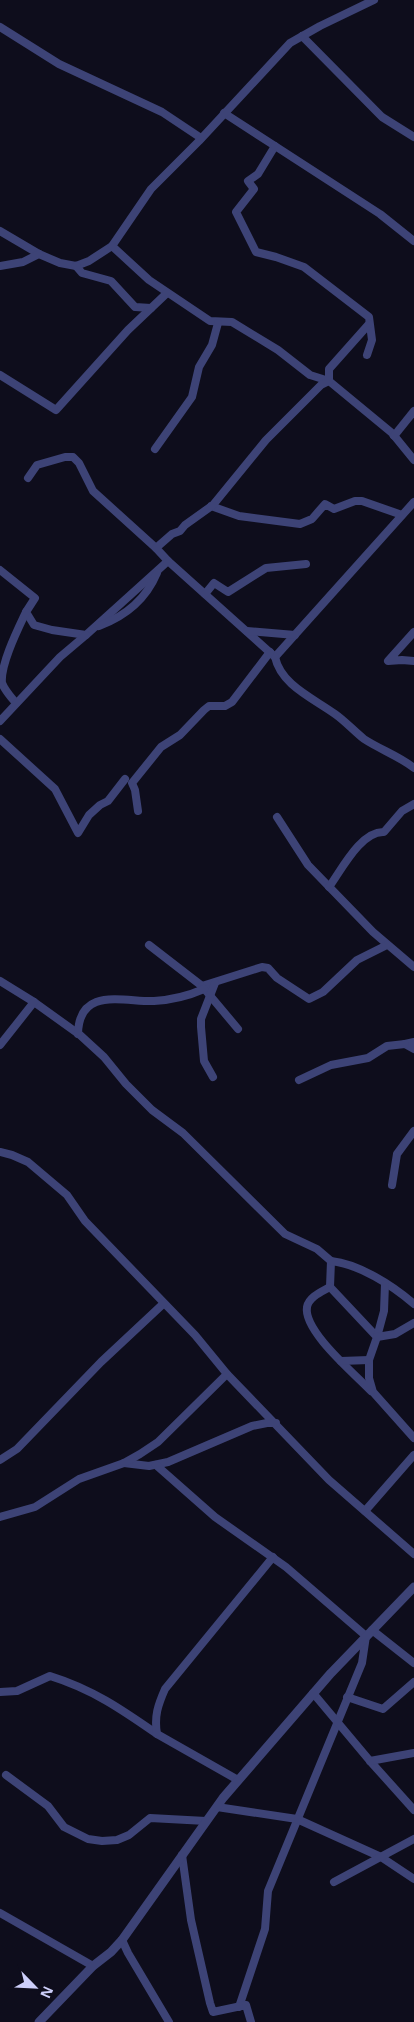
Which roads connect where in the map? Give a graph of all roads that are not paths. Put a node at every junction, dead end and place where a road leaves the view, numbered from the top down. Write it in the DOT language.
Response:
graph roads {
  1 [pos="374,0"];
  2 [pos="0,27"];
  3 [pos="302,36"];
  4 [pos="224,113"];
  5 [pos="414,137"];
  6 [pos="201,138"];
  7 [pos="275,146"];
  8 [pos="0,231"];
  9 [pos="414,241"];
  10 [pos="112,246"];
  11 [pos="39,254"];
  12 [pos="0,266"];
  13 [pos="76,266"];
  14 [pos="167,293"];
  15 [pos="151,308"];
  16 [pos="218,322"];
  17 [pos="369,324"];
  18 [pos="368,355"];
  19 [pos="0,374"];
  20 [pos="329,381"];
  21 [pos="414,411"];
  22 [pos="394,436"];
  23 [pos="155,449"];
  24 [pos="414,460"];
  25 [pos="28,478"];
  26 [pos="414,502"];
  27 [pos="212,506"];
  28 [pos="402,515"];
  29 [pos="156,548"];
  30 [pos="168,561"];
  31 [pos="306,564"];
  32 [pos="0,570"];
  33 [pos="205,594"];
  34 [pos="26,612"];
  35 [pos="247,632"];
  36 [pos="414,632"];
  37 [pos="295,635"];
  38 [pos="86,636"];
  39 [pos="273,654"];
  40 [pos="414,661"];
  41 [pos="16,703"];
  42 [pos="0,721"];
  43 [pos="0,739"];
  44 [pos="414,768"];
  45 [pos="125,779"];
  46 [pos="414,804"];
  47 [pos="138,811"];
  48 [pos="277,817"];
  49 [pos="329,887"];
  50 [pos="149,945"];
  51 [pos="387,945"];
  52 [pos="414,967"];
  53 [pos="0,981"];
  54 [pos="215,982"];
  55 [pos="203,988"];
  56 [pos="209,996"];
  57 [pos="34,1002"];
  58 [pos="238,1029"];
  59 [pos="78,1034"];
  60 [pos="414,1042"];
  61 [pos="406,1044"];
  62 [pos="0,1045"];
  63 [pos="414,1049"];
  64 [pos="213,1077"];
  65 [pos="299,1080"];
  66 [pos="414,1131"];
  67 [pos="0,1152"];
  68 [pos="392,1185"];
  69 [pos="330,1261"];
  70 [pos="385,1284"];
  71 [pos="330,1287"];
  72 [pos="163,1304"];
  73 [pos="414,1304"];
  74 [pos="414,1323"];
  75 [pos="377,1337"];
  76 [pos="369,1360"];
  77 [pos="341,1361"];
  78 [pos="227,1374"];
  79 [pos="373,1392"];
  80 [pos="276,1423"];
  81 [pos="414,1438"];
  82 [pos="414,1455"];
  83 [pos="0,1460"];
  84 [pos="124,1463"];
  85 [pos="156,1464"];
  86 [pos="365,1511"];
  87 [pos="0,1517"];
  88 [pos="414,1554"];
  89 [pos="273,1557"];
  90 [pos="414,1587"];
  91 [pos="369,1633"];
  92 [pos="414,1663"];
  93 [pos="414,1682"];
  94 [pos="0,1692"];
  95 [pos="313,1693"];
  96 [pos="347,1697"];
  97 [pos="337,1721"];
  98 [pos="157,1734"];
  99 [pos="414,1753"];
  100 [pos="370,1762"];
  101 [pos="6,1775"];
  102 [pos="238,1780"];
  103 [pos="217,1807"];
  104 [pos="414,1810"];
  105 [pos="297,1819"];
  106 [pos="206,1821"];
  107 [pos="414,1839"];
  108 [pos="182,1855"];
  109 [pos="381,1856"];
  110 [pos="414,1879"];
  111 [pos="334,1882"];
  112 [pos="0,1913"];
  113 [pos="122,1940"];
  114 [pos="93,1966"];
  115 [pos="239,2007"];
  116 [pos="39,2022"];
  117 [pos="169,2022"];
  118 [pos="251,2022"];
  1 -- 3 [label="street"];
  2 -- 6 [label="street"];
  3 -- 4 [label="street"];
  3 -- 5 [label="street"];
  4 -- 6 [label="street"];
  4 -- 7 [label="street"];
  6 -- 10 [label="street"];
  7 -- 9 [label="street"];
  7 -- 17 [label="street"];
  8 -- 11 [label="street"];
  10 -- 13 [label="street"];
  10 -- 14 [label="street"];
  11 -- 12 [label="street"];
  11 -- 13 [label="street"];
  13 -- 15 [label="street"];
  14 -- 15 [label="street"];
  14 -- 16 [label="street"];
  15 -- 19 [label="street"];
  16 -- 20 [label="street"];
  16 -- 23 [label="street"];
  17 -- 18 [label="street"];
  17 -- 20 [label="street"];
  20 -- 22 [label="street"];
  20 -- 27 [label="street"];
  21 -- 22 [label="street"];
  22 -- 24 [label="street"];
  25 -- 29 [label="street"];
  26 -- 28 [label="street"];
  27 -- 28 [label="street"];
  27 -- 29 [label="street"];
  28 -- 37 [label="street"];
  29 -- 30 [label="street"];
  30 -- 33 [label="street"];
  30 -- 38 [label="street"];
  31 -- 33 [label="street"];
  32 -- 34 [label="street"];
  33 -- 35 [label="street"];
  34 -- 38 [label="street"];
  34 -- 41 [label="street"];
  35 -- 37 [label="street"];
  35 -- 39 [label="street"];
  36 -- 40 [label="street"];
  37 -- 39 [label="street"];
  38 -- 41 [label="street"];
  39 -- 44 [label="street"];
  39 -- 47 [label="street"];
  41 -- 42 [label="street"];
  43 -- 45 [label="street"];
  46 -- 49 [label="street"];
  48 -- 49 [label="street"];
  49 -- 51 [label="street"];
  50 -- 55 [label="street"];
  51 -- 52 [label="street"];
  51 -- 54 [label="street"];
  53 -- 57 [label="street"];
  54 -- 55 [label="street"];
  54 -- 56 [label="street"];
  55 -- 56 [label="street"];
  55 -- 59 [label="street"];
  56 -- 58 [label="street"];
  56 -- 64 [label="street"];
  57 -- 59 [label="street"];
  57 -- 62 [label="street"];
  59 -- 69 [label="street"];
  60 -- 61 [label="street"];
  61 -- 63 [label="street"];
  61 -- 65 [label="street"];
  66 -- 68 [label="street"];
  67 -- 72 [label="street"];
  69 -- 70 [label="street"];
  69 -- 71 [label="street"];
  70 -- 73 [label="street"];
  70 -- 75 [label="street"];
  71 -- 75 [label="street"];
  71 -- 77 [label="street"];
  72 -- 78 [label="street"];
  72 -- 83 [label="street"];
  74 -- 75 [label="street"];
  75 -- 76 [label="street"];
  76 -- 77 [label="street"];
  76 -- 79 [label="street"];
  77 -- 79 [label="street"];
  78 -- 80 [label="street"];
  78 -- 84 [label="street"];
  79 -- 81 [label="street"];
  80 -- 85 [label="street"];
  80 -- 86 [label="street"];
  82 -- 86 [label="street"];
  84 -- 85 [label="street"];
  84 -- 87 [label="street"];
  85 -- 89 [label="street"];
  86 -- 88 [label="street"];
  89 -- 91 [label="street"];
  89 -- 98 [label="street"];
  90 -- 91 [label="street"];
  91 -- 92 [label="street"];
  91 -- 95 [label="street"];
  91 -- 96 [label="street"];
  93 -- 96 [label="street"];
  94 -- 98 [label="street"];
  95 -- 97 [label="street"];
  95 -- 102 [label="street"];
  96 -- 97 [label="street"];
  97 -- 100 [label="street"];
  97 -- 105 [label="street"];
  98 -- 102 [label="street"];
  99 -- 100 [label="street"];
  100 -- 104 [label="street"];
  101 -- 106 [label="street"];
  102 -- 103 [label="street"];
  103 -- 105 [label="street"];
  103 -- 106 [label="street"];
  105 -- 109 [label="street"];
  105 -- 115 [label="street"];
  106 -- 108 [label="street"];
  107 -- 109 [label="street"];
  108 -- 113 [label="street"];
  108 -- 115 [label="street"];
  109 -- 110 [label="street"];
  109 -- 111 [label="street"];
  112 -- 114 [label="street"];
  113 -- 114 [label="street"];
  113 -- 117 [label="street"];
  114 -- 116 [label="street"];
  115 -- 118 [label="street"];
}
